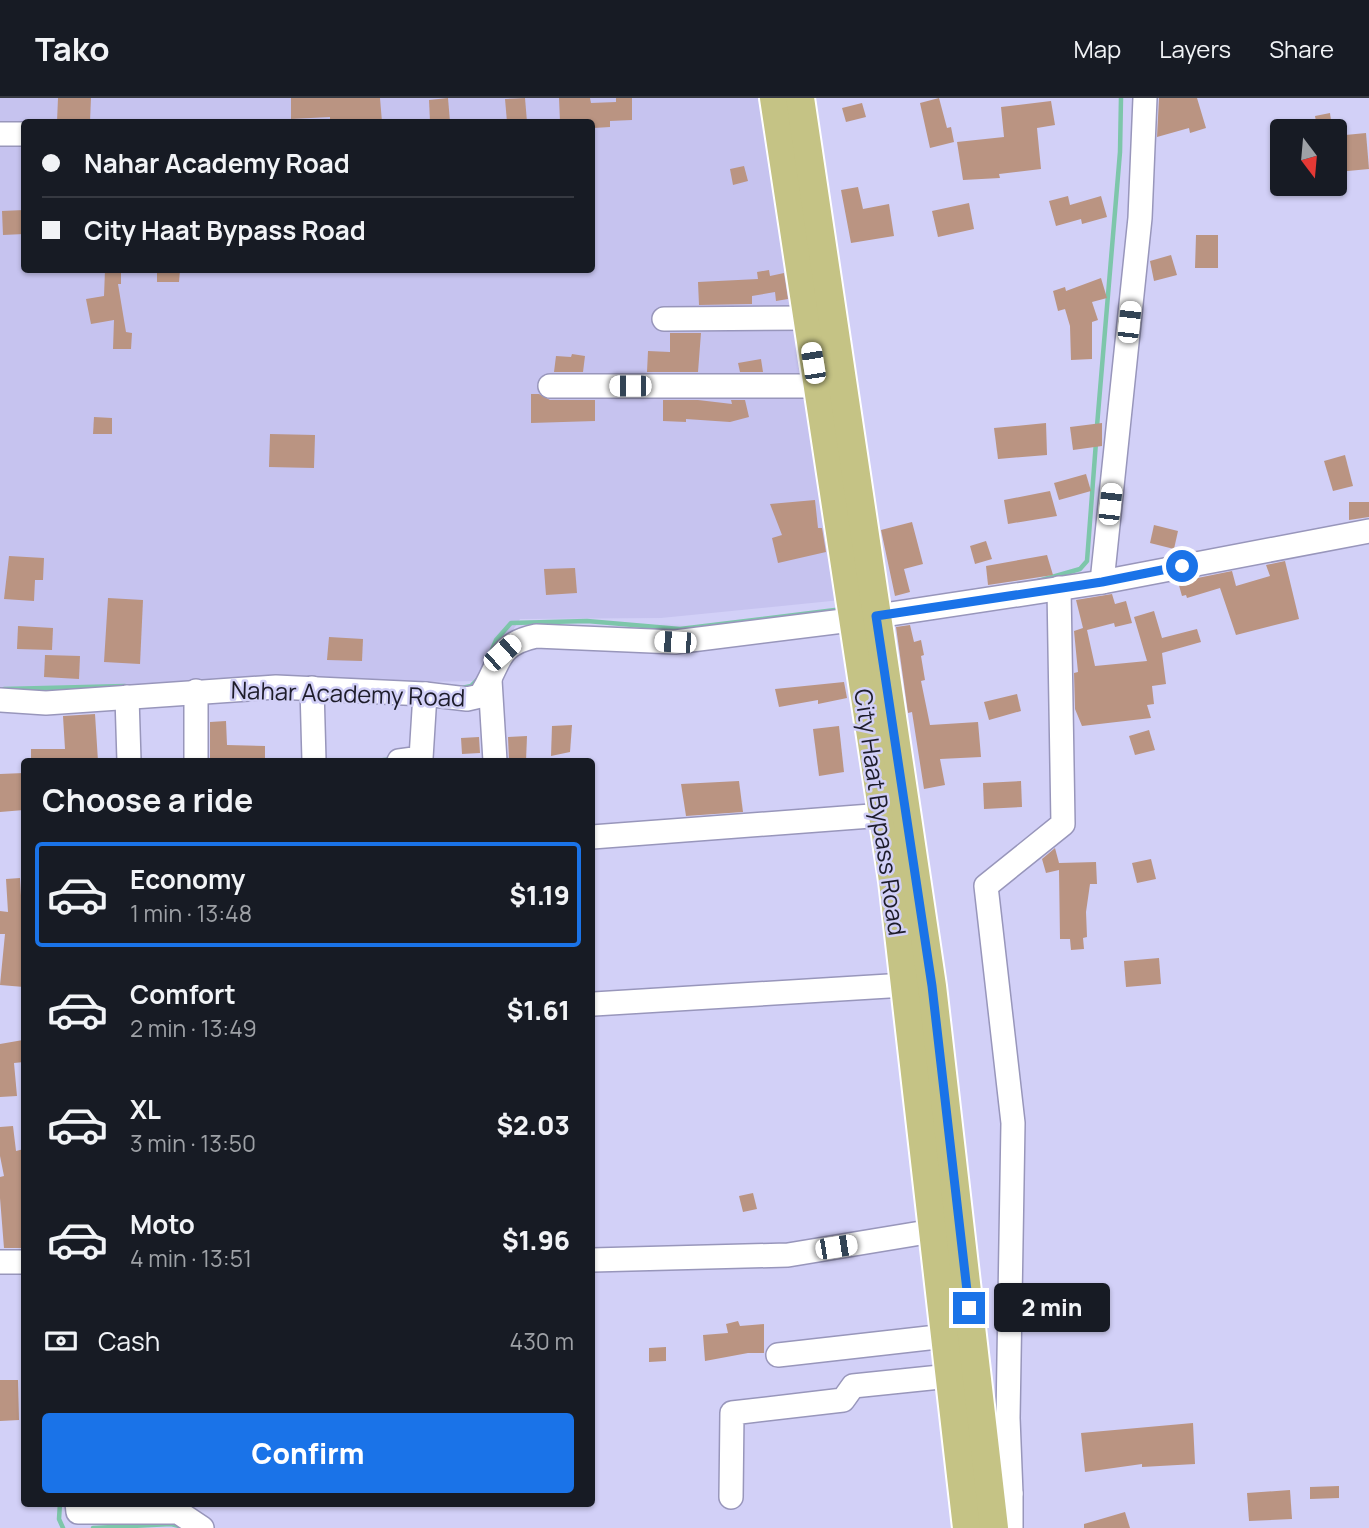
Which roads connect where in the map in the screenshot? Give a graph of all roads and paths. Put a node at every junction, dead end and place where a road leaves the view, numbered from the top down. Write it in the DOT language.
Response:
graph roads {
  1 [pos="774,98"];
  2 [pos="800,98"];
  3 [pos="1145,98"];
  4 [pos="0,134"];
  5 [pos="21,134"];
  6 [pos="806,318"];
  7 [pos="664,319"];
  8 [pos="550,386"];
  9 [pos="817,386"];
  10 [pos="1369,531"];
  11 [pos="1102,582"];
  12 [pos="1059,588"];
  13 [pos="864,618"];
  14 [pos="490,680"];
  15 [pos="312,688"];
  16 [pos="196,691"];
  17 [pos="425,694"];
  18 [pos="127,697"];
  19 [pos="0,700"];
  20 [pos="129,758"];
  21 [pos="196,758"];
  22 [pos="314,758"];
  23 [pos="421,758"];
  24 [pos="495,758"];
  25 [pos="884,815"];
  26 [pos="595,837"];
  27 [pos="905,985"];
  28 [pos="595,1004"];
  29 [pos="933,1231"];
  30 [pos="595,1260"];
  31 [pos="0,1262"];
  32 [pos="21,1262"];
  33 [pos="946,1336"];
  34 [pos="778,1355"];
  35 [pos="950,1376"];
  36 [pos="1001,1495"];
  37 [pos="731,1497"];
  38 [pos="73,1515"];
  39 [pos="202,1528"];
  40 [pos="967,1528"];
  41 [pos="994,1528"];
  42 [pos="1012,1528"];
  1 -- 6 [label="main road, City Haat Bypass Road"];
  2 -- 13 [label="main road, City Haat Bypass Road"];
  3 -- 11 [label="street"];
  4 -- 5 [label="street"];
  6 -- 7 [label="street"];
  6 -- 9 [label="main road, City Haat Bypass Road"];
  8 -- 9 [label="street"];
  9 -- 13 [label="main road, City Haat Bypass Road"];
  10 -- 11 [label="street, Nahar Academy Road"];
  11 -- 12 [label="street, Nahar Academy Road"];
  12 -- 13 [label="street, Nahar Academy Road"];
  12 -- 36 [label="street"];
  13 -- 14 [label="street, Nahar Academy Road"];
  13 -- 25 [label="main road, City Haat Bypass Road"];
  13 -- 36 [label="main road, City Haat Bypass Road"];
  14 -- 17 [label="street, Nahar Academy Road"];
  14 -- 24 [label="street"];
  15 -- 16 [label="street, Nahar Academy Road"];
  15 -- 17 [label="street, Nahar Academy Road"];
  15 -- 22 [label="street"];
  16 -- 18 [label="street, Nahar Academy Road"];
  16 -- 21 [label="street"];
  17 -- 23 [label="street"];
  18 -- 19 [label="street, Nahar Academy Road"];
  18 -- 20 [label="street"];
  25 -- 26 [label="street"];
  25 -- 27 [label="main road, City Haat Bypass Road"];
  27 -- 28 [label="street"];
  27 -- 29 [label="main road, City Haat Bypass Road"];
  29 -- 30 [label="street"];
  29 -- 33 [label="main road, City Haat Bypass Road"];
  31 -- 32 [label="street"];
  33 -- 34 [label="street"];
  33 -- 35 [label="main road, City Haat Bypass Road"];
  35 -- 37 [label="street"];
  35 -- 40 [label="main road, City Haat Bypass Road"];
  36 -- 41 [label="main road, City Haat Bypass Road"];
  36 -- 42 [label="street"];
  38 -- 39 [label="street"];
}
